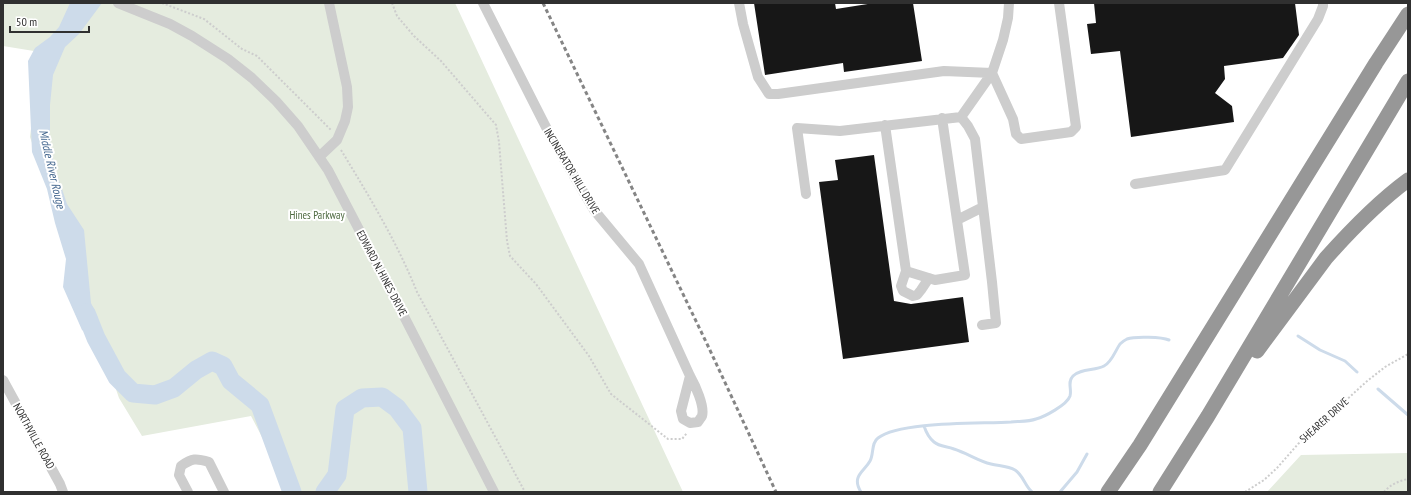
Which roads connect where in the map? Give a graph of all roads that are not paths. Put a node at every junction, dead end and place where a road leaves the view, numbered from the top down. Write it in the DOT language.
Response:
graph roads {
  1 [pos="118,3"];
  2 [pos="329,3"];
  3 [pos="483,3"];
  4 [pos="739,3"];
  5 [pos="1009,3"];
  6 [pos="1059,3"];
  7 [pos="1323,3"];
  8 [pos="1408,14"];
  9 [pos="992,73"];
  10 [pos="1408,81"];
  11 [pos="961,117"];
  12 [pos="942,118"];
  13 [pos="885,125"];
  14 [pos="319,157"];
  15 [pos="1408,180"];
  16 [pos="1135,184"];
  17 [pos="806,194"];
  18 [pos="983,208"];
  19 [pos="957,220"];
  20 [pos="906,271"];
  21 [pos="929,278"];
  22 [pos="982,325"];
  23 [pos="690,376"];
  24 [pos="3,380"];
  25 [pos="1208,416"];
  26 [pos="63,492"];
  27 [pos="188,492"];
  28 [pos="224,492"];
  29 [pos="494,492"];
  30 [pos="1108,492"];
  31 [pos="1160,492"];
  1 -- 14 [label="street, EDWARD N. HINES DRIVE"];
  2 -- 14 [label="street"];
  3 -- 23 [label="street, INCINERATOR HILL DRIVE"];
  4 -- 9 [label="street"];
  5 -- 9 [label="street"];
  6 -- 9 [label="street"];
  7 -- 16 [label="street"];
  8 -- 30 [label="highway"];
  9 -- 11 [label="street"];
  10 -- 25 [label="highway"];
  11 -- 12 [label="street"];
  11 -- 18 [label="street"];
  12 -- 13 [label="street"];
  12 -- 19 [label="street"];
  13 -- 17 [label="street"];
  13 -- 20 [label="street"];
  14 -- 29 [label="street, EDWARD N. HINES DRIVE"];
  15 -- 25 [label="highway"];
  18 -- 19 [label="street"];
  18 -- 22 [label="street"];
  19 -- 21 [label="street"];
  20 -- 21 [label="street"];
  20 -- 21 [label="street"];
  23 -- 23 [label="street, INCINERATOR HILL DRIVE"];
  24 -- 26 [label="street, NORTHVILLE ROAD"];
  25 -- 31 [label="highway"];
  27 -- 28 [label="street"];
}
